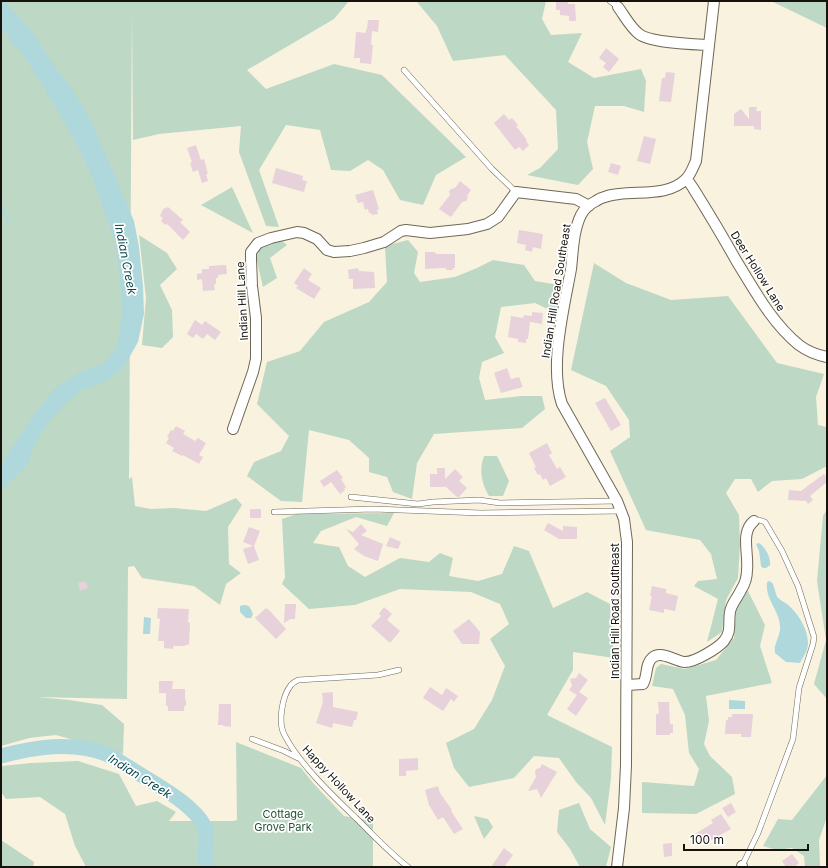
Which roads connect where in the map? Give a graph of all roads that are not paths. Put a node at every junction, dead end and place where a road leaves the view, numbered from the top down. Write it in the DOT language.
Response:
graph roads {
  1 [pos="714,1"];
  2 [pos="614,4"];
  3 [pos="709,45"];
  4 [pos="404,70"];
  5 [pos="687,178"];
  6 [pos="516,192"];
  7 [pos="589,206"];
  8 [pos="827,357"];
  9 [pos="233,429"];
  10 [pos="351,497"];
  11 [pos="617,502"];
  12 [pos="621,511"];
  13 [pos="274,512"];
  14 [pos="754,521"];
  15 [pos="399,670"];
  16 [pos="626,685"];
  17 [pos="252,739"];
  18 [pos="299,758"];
  19 [pos="408,867"];
  20 [pos="617,867"];
  21 [pos="742,867"];
  1 -- 3 [label="street"];
  2 -- 3 [label="street"];
  3 -- 5 [label="street"];
  4 -- 6 [label="lane"];
  5 -- 7 [label="street"];
  5 -- 8 [label="street, Deer Hollow Lane"];
  6 -- 7 [label="street"];
  6 -- 9 [label="street, Indian Hill Lane"];
  7 -- 11 [label="street, Indian Hill Road Southeast"];
  10 -- 11 [label="lane"];
  11 -- 12 [label="street, Indian Hill Road Southeast"];
  12 -- 13 [label="lane"];
  12 -- 16 [label="street, Indian Hill Road Southeast"];
  14 -- 16 [label="street"];
  14 -- 21 [label="lane"];
  15 -- 18 [label="lane, Happy Hollow Lane"];
  16 -- 20 [label="street, Indian Hill Road Southeast"];
  17 -- 18 [label="lane"];
  18 -- 19 [label="lane, Happy Hollow Lane"];
}
